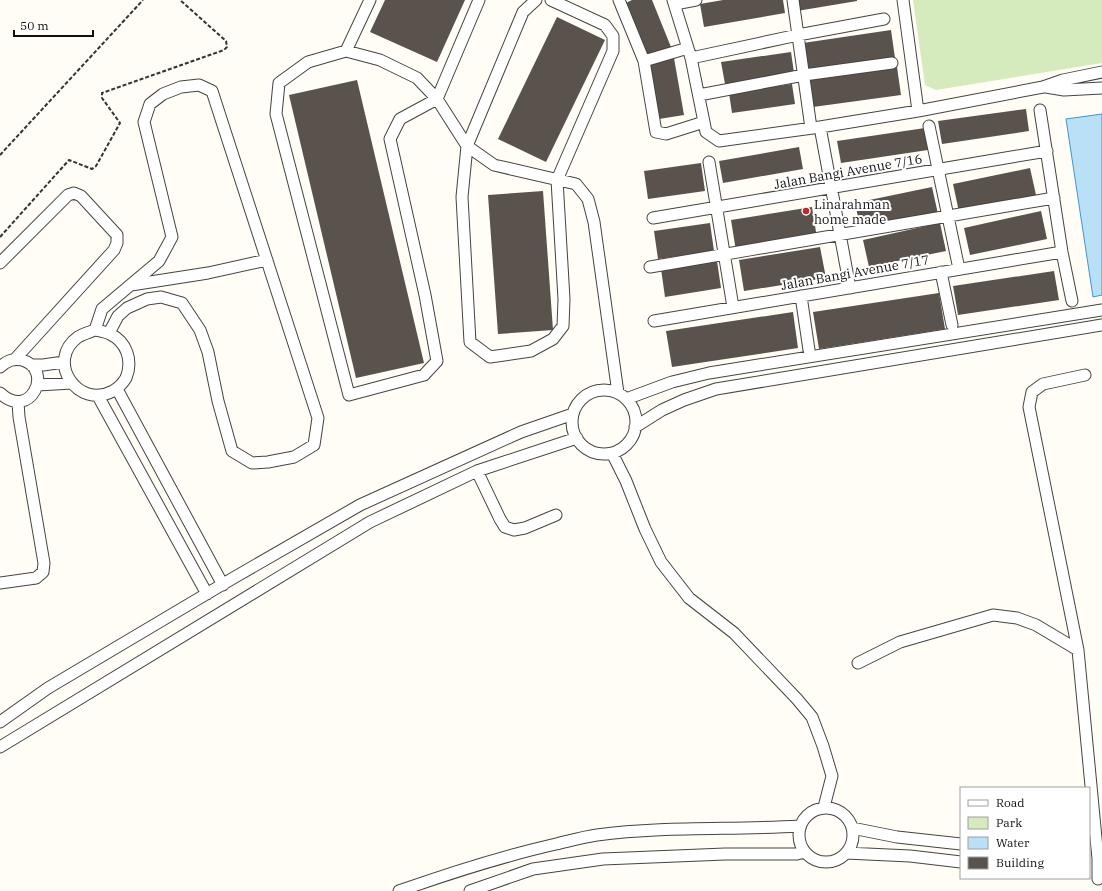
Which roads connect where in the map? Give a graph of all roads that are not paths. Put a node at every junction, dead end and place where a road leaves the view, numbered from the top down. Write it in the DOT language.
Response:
graph roads {
  1 [pos="370,0"];
  2 [pos="479,0"];
  3 [pos="536,0"];
  4 [pos="551,0"];
  5 [pos="619,0"];
  6 [pos="696,0"];
  7 [pos="793,0"];
  8 [pos="903,0"];
  9 [pos="674,2"];
  10 [pos="884,19"];
  11 [pos="798,35"];
  12 [pos="346,51"];
  13 [pos="690,53"];
  14 [pos="644,61"];
  15 [pos="892,63"];
  16 [pos="1102,72"];
  17 [pos="804,75"];
  18 [pos="1043,87"];
  19 [pos="1102,88"];
  20 [pos="699,95"];
  21 [pos="437,99"];
  22 [pos="1040,110"];
  23 [pos="918,111"];
  24 [pos="704,122"];
  25 [pos="929,126"];
  26 [pos="816,128"];
  27 [pos="467,146"];
  28 [pos="1046,151"];
  29 [pos="709,162"];
  30 [pos="938,170"];
  31 [pos="557,180"];
  32 [pos="831,188"];
  33 [pos="1054,198"];
  34 [pos="717,208"];
  35 [pos="948,216"];
  36 [pos="654,218"];
  37 [pos="840,235"];
  38 [pos="1062,252"];
  39 [pos="725,254"];
  40 [pos="267,260"];
  41 [pos="0,263"];
  42 [pos="650,267"];
  43 [pos="959,269"];
  44 [pos="941,272"];
  45 [pos="130,285"];
  46 [pos="850,288"];
  47 [pos="801,296"];
  48 [pos="1072,301"];
  49 [pos="734,307"];
  50 [pos="1102,310"];
  51 [pos="654,321"];
  52 [pos="952,325"];
  53 [pos="1102,325"];
  54 [pos="95,330"];
  55 [pos="109,334"];
  56 [pos="809,350"];
  57 [pos="16,358"];
  58 [pos="64,362"];
  59 [pos="31,365"];
  60 [pos="0,367"];
  61 [pos="1085,376"];
  62 [pos="72,383"];
  63 [pos="38,385"];
  64 [pos="117,389"];
  65 [pos="0,393"];
  66 [pos="98,396"];
  67 [pos="622,396"];
  68 [pos="18,402"];
  69 [pos="573,414"];
  70 [pos="635,427"];
  71 [pos="577,438"];
  72 [pos="612,453"];
  73 [pos="477,471"];
  74 [pos="556,515"];
  75 [pos="0,583"];
  76 [pos="223,585"];
  77 [pos="207,594"];
  78 [pos="1078,650"];
  79 [pos="858,663"];
  80 [pos="0,722"];
  81 [pos="0,747"];
  82 [pos="1090,787"];
  83 [pos="1090,789"];
  84 [pos="824,807"];
  85 [pos="800,826"];
  86 [pos="852,828"];
  87 [pos="960,844"];
  88 [pos="805,852"];
  89 [pos="846,853"];
  90 [pos="1096,859"];
  91 [pos="960,862"];
  92 [pos="1096,879"];
  93 [pos="399,891"];
  94 [pos="470,891"];
  1 -- 12 [label="street"];
  2 -- 21 [label="street"];
  3 -- 27 [label="street"];
  4 -- 31 [label="street"];
  5 -- 14 [label="street"];
  6 -- 9 [label="street"];
  7 -- 11 [label="street"];
  8 -- 23 [label="street"];
  9 -- 13 [label="street"];
  10 -- 11 [label="street"];
  11 -- 13 [label="street"];
  11 -- 17 [label="street"];
  12 -- 21 [label="street"];
  12 -- 21 [label="street"];
  13 -- 14 [label="street"];
  13 -- 20 [label="street"];
  14 -- 24 [label="street"];
  15 -- 17 [label="street"];
  16 -- 18 [label="street"];
  17 -- 20 [label="street"];
  17 -- 26 [label="street"];
  18 -- 19 [label="street"];
  18 -- 23 [label="street"];
  20 -- 24 [label="street"];
  21 -- 27 [label="street"];
  22 -- 28 [label="street"];
  23 -- 26 [label="street"];
  24 -- 26 [label="street"];
  25 -- 30 [label="street"];
  26 -- 32 [label="street"];
  27 -- 31 [label="street"];
  27 -- 31 [label="street"];
  28 -- 30 [label="street, Jalan Bangi Avenue 7/16"];
  28 -- 33 [label="street"];
  29 -- 34 [label="street"];
  30 -- 32 [label="street, Jalan Bangi Avenue 7/16"];
  30 -- 35 [label="street"];
  31 -- 67 [label="street"];
  32 -- 34 [label="street, Jalan Bangi Avenue 7/16"];
  32 -- 37 [label="street"];
  33 -- 35 [label="street"];
  33 -- 38 [label="street"];
  34 -- 36 [label="street, Jalan Bangi Avenue 7/16"];
  34 -- 39 [label="street"];
  35 -- 37 [label="street"];
  35 -- 43 [label="street"];
  37 -- 39 [label="street"];
  37 -- 46 [label="street"];
  38 -- 43 [label="street, Jalan Bangi Avenue 7/17"];
  38 -- 48 [label="street"];
  39 -- 42 [label="street"];
  39 -- 49 [label="street"];
  40 -- 45 [label="street"];
  40 -- 45 [label="street"];
  40 -- 55 [label="street"];
  41 -- 57 [label="street"];
  43 -- 44 [label="street, Jalan Bangi Avenue 7/17"];
  44 -- 46 [label="street, Jalan Bangi Avenue 7/17"];
  44 -- 52 [label="street"];
  45 -- 54 [label="street"];
  46 -- 47 [label="street, Jalan Bangi Avenue 7/17"];
  47 -- 49 [label="street, Jalan Bangi Avenue 7/17"];
  47 -- 56 [label="street"];
  49 -- 51 [label="street, Jalan Bangi Avenue 7/17"];
  50 -- 67 [label="street"];
  53 -- 70 [label="street"];
  54 -- 55 [label="street"];
  54 -- 58 [label="street"];
  55 -- 64 [label="street"];
  57 -- 59 [label="street"];
  57 -- 60 [label="street"];
  58 -- 59 [label="street"];
  58 -- 62 [label="street"];
  59 -- 63 [label="street"];
  61 -- 78 [label="street"];
  62 -- 63 [label="street"];
  62 -- 66 [label="street"];
  63 -- 68 [label="street"];
  64 -- 66 [label="street"];
  64 -- 76 [label="street"];
  65 -- 68 [label="street"];
  66 -- 77 [label="street"];
  67 -- 69 [label="street"];
  67 -- 70 [label="street"];
  68 -- 75 [label="street"];
  69 -- 71 [label="street"];
  69 -- 76 [label="street"];
  70 -- 72 [label="street"];
  71 -- 72 [label="street"];
  71 -- 73 [label="street"];
  72 -- 84 [label="street"];
  73 -- 74 [label="street"];
  73 -- 81 [label="street"];
  76 -- 77 [label="street"];
  77 -- 80 [label="street"];
  78 -- 79 [label="street"];
  78 -- 82 [label="street"];
  83 -- 90 [label="street"];
  84 -- 85 [label="street"];
  84 -- 86 [label="street"];
  85 -- 88 [label="street"];
  85 -- 93 [label="street"];
  86 -- 87 [label="street"];
  86 -- 89 [label="street"];
  88 -- 89 [label="street"];
  88 -- 94 [label="street"];
  89 -- 91 [label="street"];
  90 -- 92 [label="street"];
}
